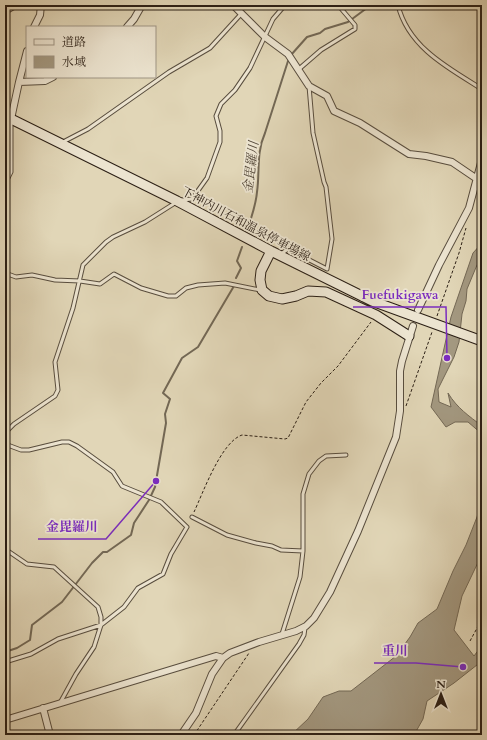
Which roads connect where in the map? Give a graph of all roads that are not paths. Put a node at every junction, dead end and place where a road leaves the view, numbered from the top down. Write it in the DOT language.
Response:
graph roads {
  1 [pos="15,5"];
  2 [pos="41,5"];
  3 [pos="142,5"];
  4 [pos="233,5"];
  5 [pos="285,5"];
  6 [pos="338,5"];
  7 [pos="398,5"];
  8 [pos="5,11"];
  9 [pos="242,13"];
  10 [pos="34,26"];
  11 [pos="128,26"];
  12 [pos="265,37"];
  13 [pos="26,55"];
  14 [pos="298,70"];
  15 [pos="50,78"];
  16 [pos="19,82"];
  17 [pos="310,86"];
  18 [pos="482,89"];
  19 [pos="8,118"];
  20 [pos="61,143"];
  21 [pos="482,159"];
  22 [pos="478,180"];
  23 [pos="5,184"];
  24 [pos="177,201"];
  25 [pos="275,253"];
  26 [pos="5,273"];
  27 [pos="80,282"];
  28 [pos="262,290"];
  29 [pos="418,310"];
  30 [pos="412,326"];
  31 [pos="409,336"];
  32 [pos="482,341"];
  33 [pos="5,433"];
  34 [pos="5,444"];
  35 [pos="346,455"];
  36 [pos="192,517"];
  37 [pos="5,549"];
  38 [pos="303,551"];
  39 [pos="101,625"];
  40 [pos="306,626"];
  41 [pos="282,636"];
  42 [pos="223,658"];
  43 [pos="5,662"];
  44 [pos="59,704"];
  45 [pos="44,708"];
  46 [pos="5,720"];
  47 [pos="50,735"];
  48 [pos="181,735"];
  49 [pos="234,735"];
  1 -- 8 [label="street"];
  2 -- 10 [label="street"];
  3 -- 11 [label="street"];
  4 -- 9 [label="street"];
  5 -- 12 [label="lane"];
  6 -- 14 [label="lane"];
  7 -- 18 [label="lane"];
  9 -- 12 [label="street"];
  9 -- 20 [label="lane"];
  12 -- 14 [label="street"];
  12 -- 24 [label="lane"];
  13 -- 16 [label="street"];
  14 -- 17 [label="street"];
  15 -- 16 [label="street"];
  16 -- 19 [label="street"];
  17 -- 22 [label="street"];
  17 -- 25 [label="lane"];
  19 -- 20 [label="main road, 下神内川石和温泉停車場線"];
  19 -- 23 [label="lane"];
  20 -- 24 [label="main road, 下神内川石和温泉停車場線"];
  21 -- 22 [label="street"];
  22 -- 29 [label="street"];
  24 -- 25 [label="main road, 下神内川石和温泉停車場線"];
  24 -- 27 [label="lane"];
  25 -- 28 [label="main road"];
  25 -- 32 [label="main road, 下神内川石和温泉停車場線"];
  26 -- 27 [label="lane"];
  27 -- 28 [label="lane"];
  27 -- 33 [label="lane"];
  28 -- 31 [label="main road"];
  30 -- 31 [label="street"];
  31 -- 40 [label="street"];
  34 -- 39 [label="lane"];
  35 -- 38 [label="lane"];
  36 -- 38 [label="lane"];
  37 -- 39 [label="lane"];
  38 -- 41 [label="lane"];
  39 -- 43 [label="lane"];
  39 -- 44 [label="lane"];
  40 -- 41 [label="street"];
  40 -- 49 [label="lane"];
  41 -- 42 [label="street"];
  42 -- 44 [label="street"];
  42 -- 48 [label="street"];
  44 -- 45 [label="street"];
  45 -- 46 [label="street"];
  45 -- 47 [label="street"];
}
